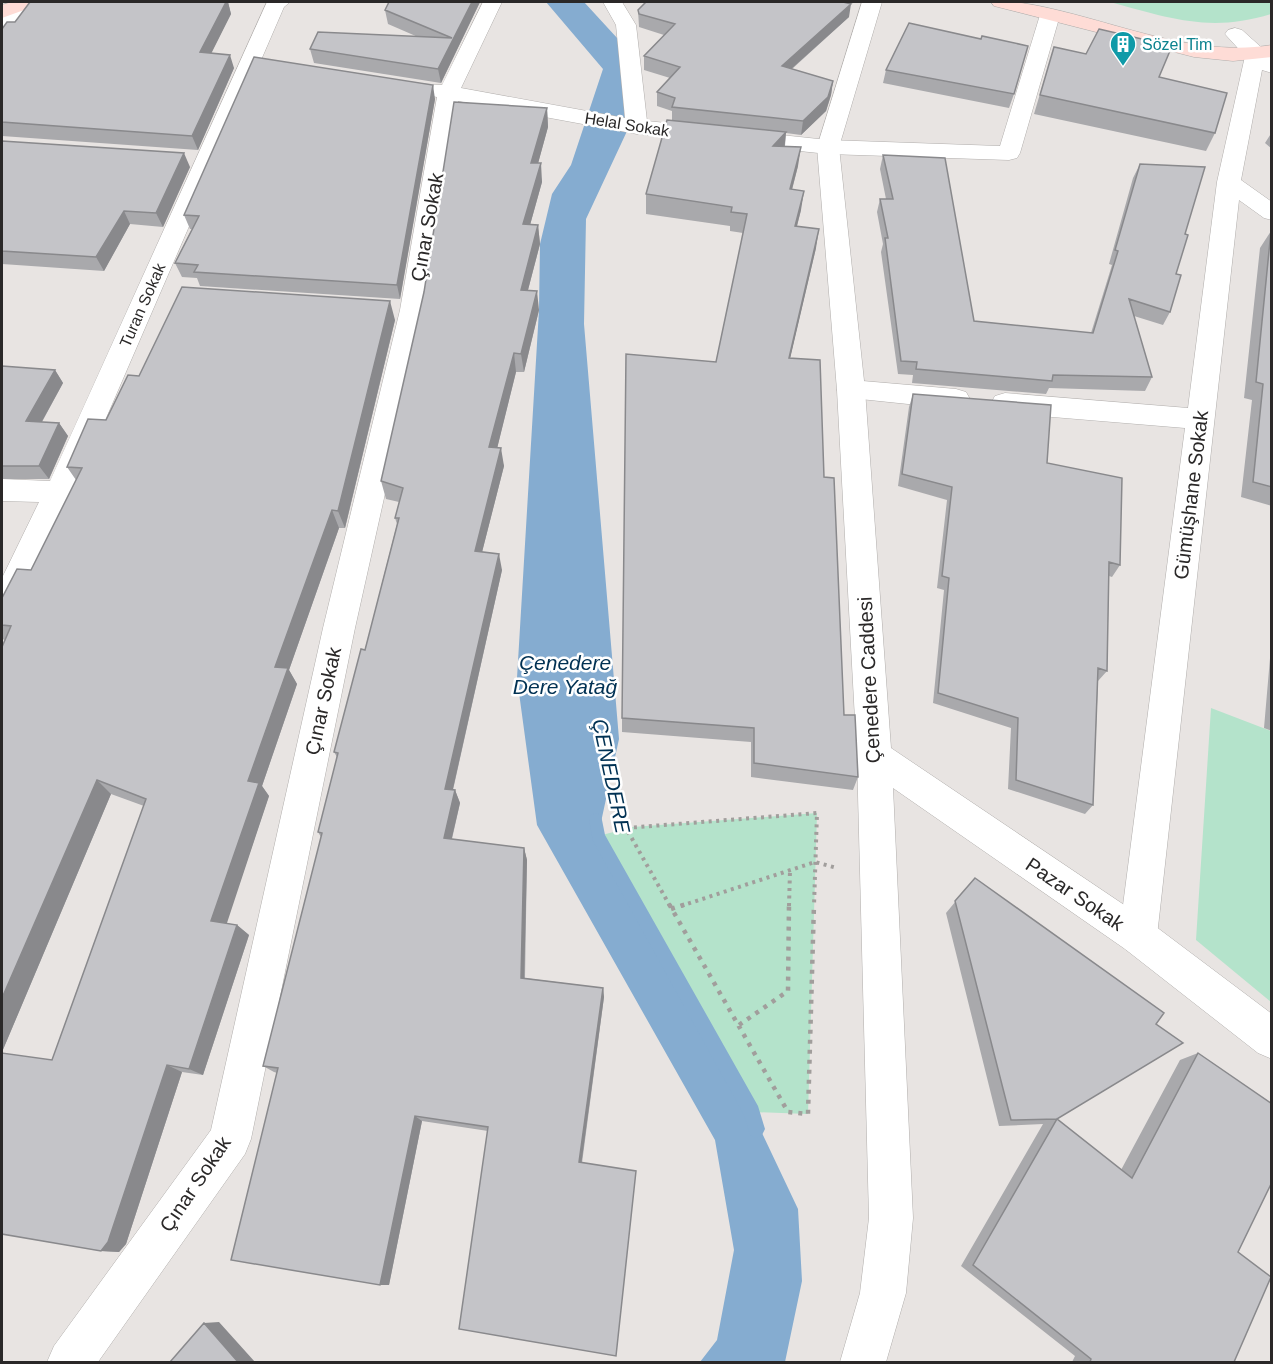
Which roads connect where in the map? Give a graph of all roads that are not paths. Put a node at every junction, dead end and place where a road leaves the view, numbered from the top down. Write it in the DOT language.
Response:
graph roads {
  1 [pos="29,2"];
  2 [pos="275,2"];
  3 [pos="492,2"];
  4 [pos="612,2"];
  5 [pos="872,2"];
  6 [pos="1001,2"];
  7 [pos="1058,8"];
  8 [pos="2,12"];
  9 [pos="2,24"];
  10 [pos="1258,48"];
  11 [pos="414,87"];
  12 [pos="449,92"];
  13 [pos="637,127"];
  14 [pos="828,147"];
  15 [pos="1228,182"];
  16 [pos="1272,213"];
  17 [pos="851,390"];
  18 [pos="1200,419"];
  19 [pos="2,490"];
  20 [pos="59,492"];
  21 [pos="2,609"];
  22 [pos="874,756"];
  23 [pos="1138,936"];
  24 [pos="1272,1039"];
  25 [pos="70,1362"];
  26 [pos="863,1362"];
  1 -- 8 [label="main road"];
  1 -- 9 [label="street"];
  2 -- 20 [label="street, Turan Sokak"];
  3 -- 12 [label="street, Çınar Sokak"];
  4 -- 13 [label="street"];
  5 -- 14 [label="street, Çenedere Caddesi"];
  6 -- 7 [label="main road"];
  7 -- 10 [label="main road"];
  7 -- 10 [label="main road"];
  7 -- 14 [label="street, Helal Sokak"];
  10 -- 15 [label="street, Gümüşhane Sokak"];
  11 -- 12 [label="street, Helal Sokak"];
  12 -- 13 [label="street, Helal Sokak"];
  12 -- 25 [label="street, Çınar Sokak"];
  13 -- 14 [label="street, Helal Sokak"];
  14 -- 17 [label="street, Çenedere Caddesi"];
  15 -- 16 [label="street"];
  15 -- 18 [label="street, Gümüşhane Sokak"];
  17 -- 18 [label="street"];
  17 -- 22 [label="street, Çenedere Caddesi"];
  18 -- 23 [label="street, Gümüşhane Sokak"];
  19 -- 20 [label="street"];
  20 -- 21 [label="street, Turan Sokak"];
  22 -- 23 [label="street, Pazar Sokak"];
  22 -- 26 [label="street, Çenedere Caddesi"];
  23 -- 24 [label="street, Pazar Sokak"];
}
